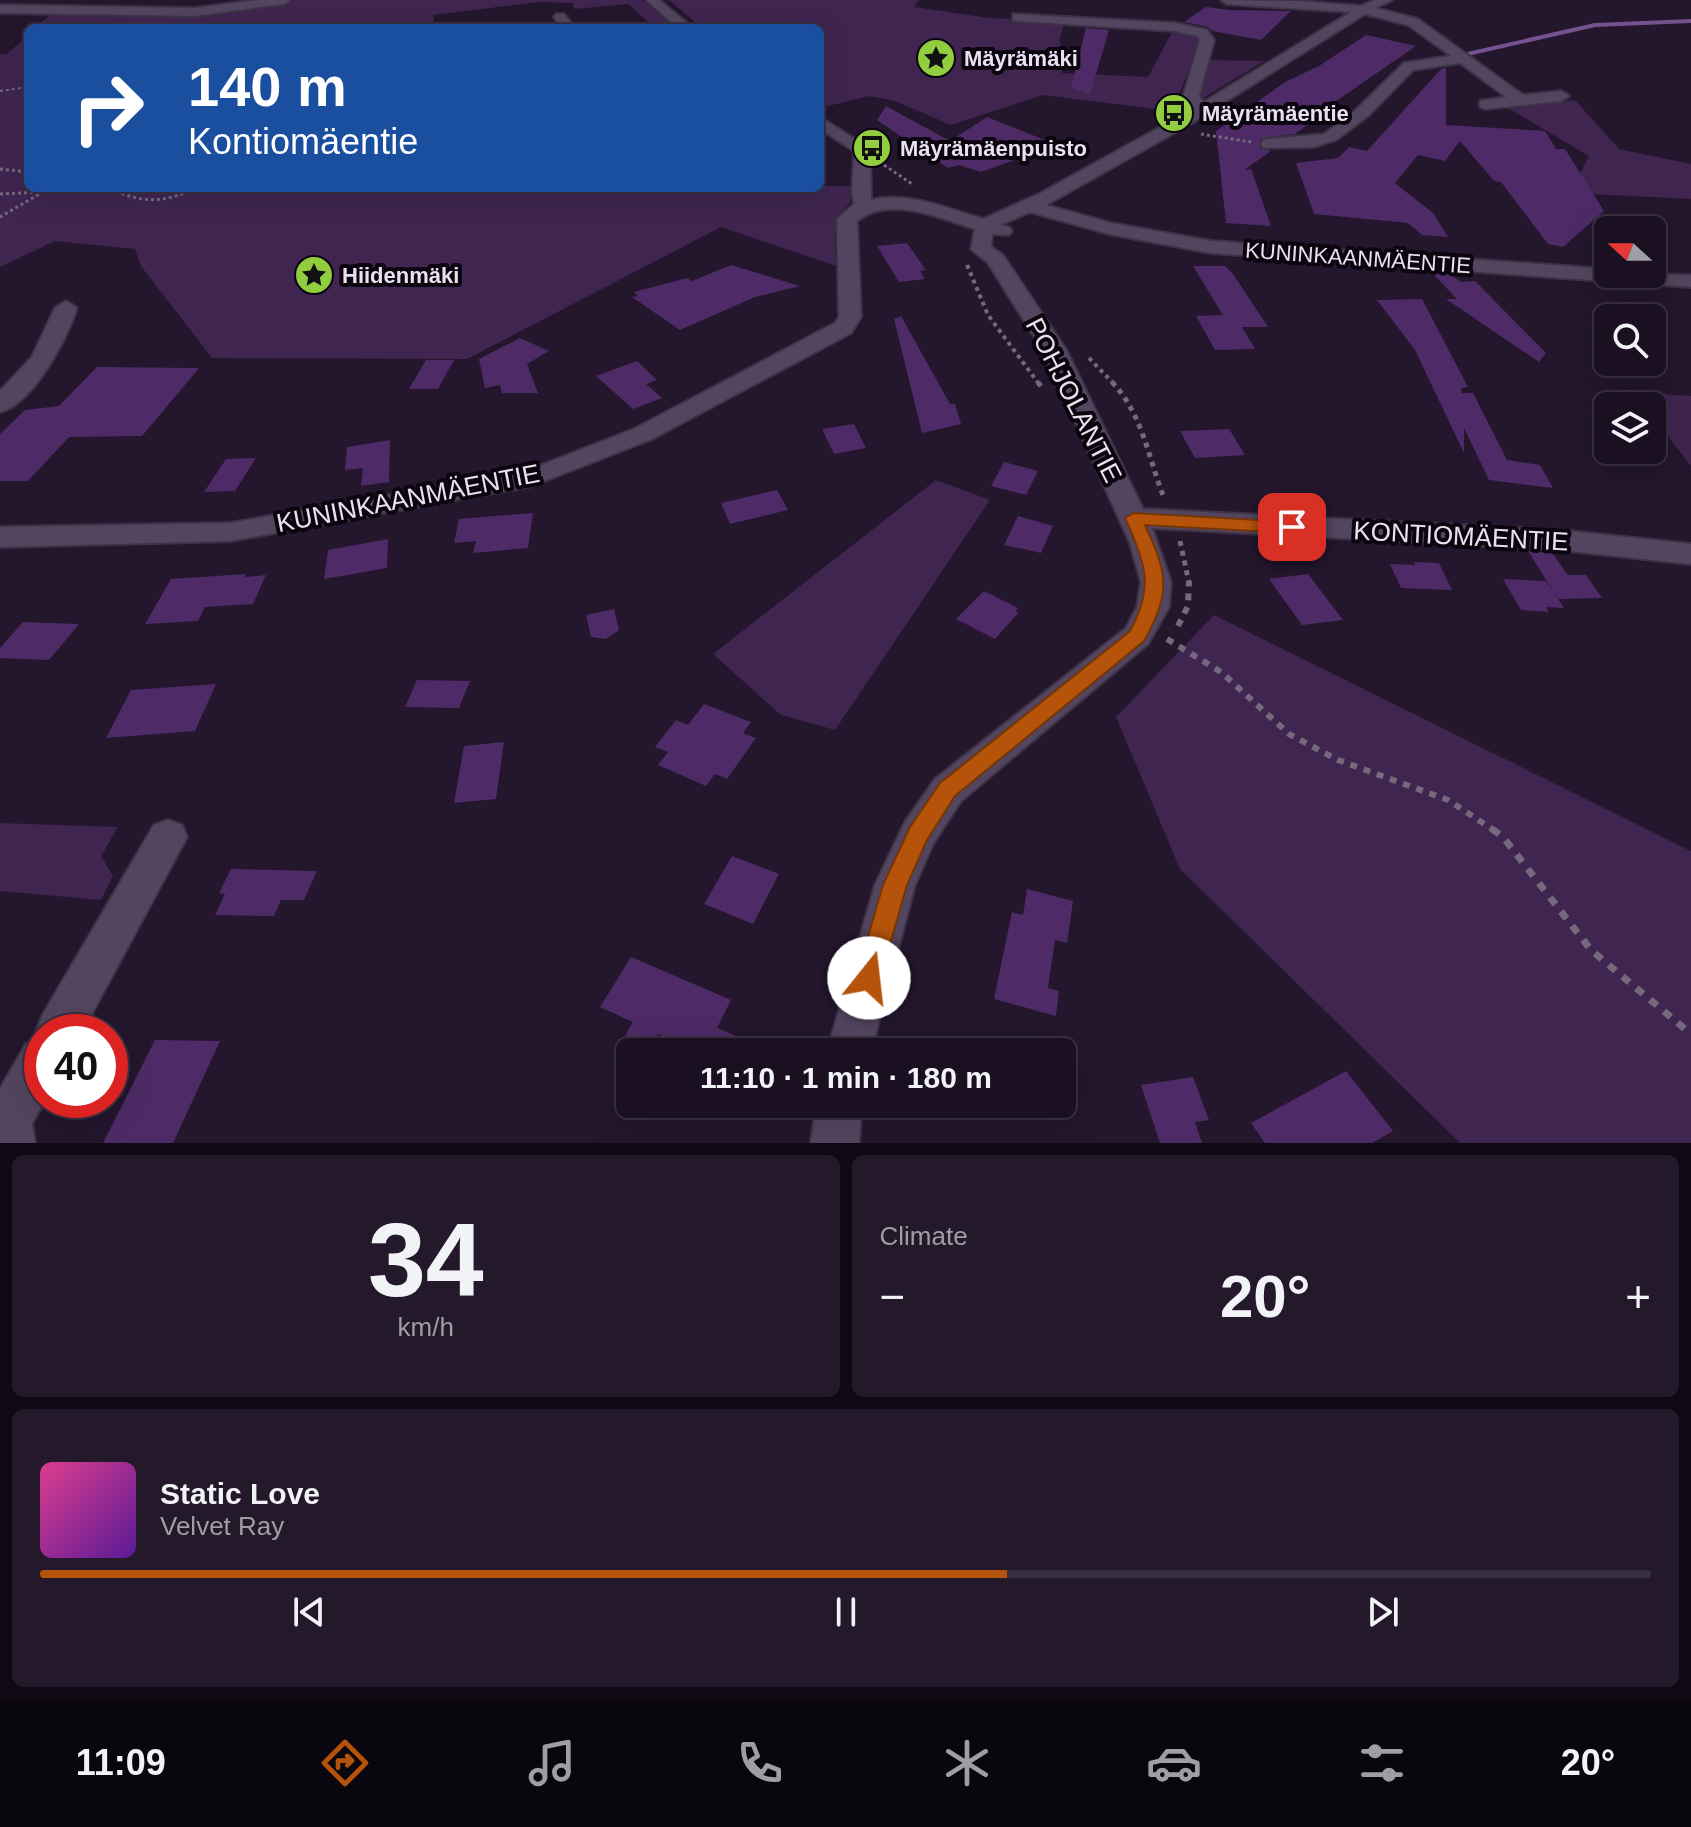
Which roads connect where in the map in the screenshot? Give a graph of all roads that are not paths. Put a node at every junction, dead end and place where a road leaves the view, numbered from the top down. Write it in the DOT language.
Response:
graph roads {
  1 [pos="284,0"];
  2 [pos="652,0"];
  3 [pos="1227,0"];
  4 [pos="1386,0"];
  5 [pos="1367,7"];
  6 [pos="0,9"];
  7 [pos="1017,17"];
  8 [pos="681,24"];
  9 [pos="1462,59"];
  10 [pos="1561,96"];
  11 [pos="1519,100"];
  12 [pos="1485,104"];
  13 [pos="1201,108"];
  14 [pos="824,125"];
  15 [pos="1269,144"];
  16 [pos="864,205"];
  17 [pos="1028,206"];
  18 [pos="988,244"];
  19 [pos="1691,281"];
  20 [pos="66,308"];
  21 [pos="0,405"];
  22 [pos="1134,518"];
  23 [pos="0,537"];
  24 [pos="1691,554"];
  25 [pos="168,837"];
  26 [pos="68,1014"];
  27 [pos="853,1038"];
  28 [pos="24,1092"];
  29 [pos="838,1118"];
  30 [pos="11,1143"];
  31 [pos="835,1143"];
  1 -- 6 [label="street"];
  2 -- 8 [label="street"];
  3 -- 5 [label="street"];
  4 -- 5 [label="street"];
  5 -- 9 [label="street"];
  5 -- 13 [label="street"];
  7 -- 13 [label="street"];
  9 -- 11 [label="street"];
  9 -- 15 [label="street"];
  10 -- 11 [label="street"];
  11 -- 12 [label="street"];
  13 -- 17 [label="street"];
  14 -- 16 [label="street"];
  16 -- 18 [label="street"];
  16 -- 23 [label="street, KUNINKAANMÄENTIE"];
  17 -- 18 [label="street"];
  17 -- 19 [label="street, KUNINKAANMÄENTIE"];
  18 -- 22 [label="street, POHJOLANTIE"];
  20 -- 21 [label="street"];
  22 -- 24 [label="street, KONTIOMÄENTIE"];
  22 -- 27 [label="street, POHJOLANTIE"];
  25 -- 26 [label="street"];
  28 -- 30 [label="street"];
  29 -- 31 [label="street"];
}
